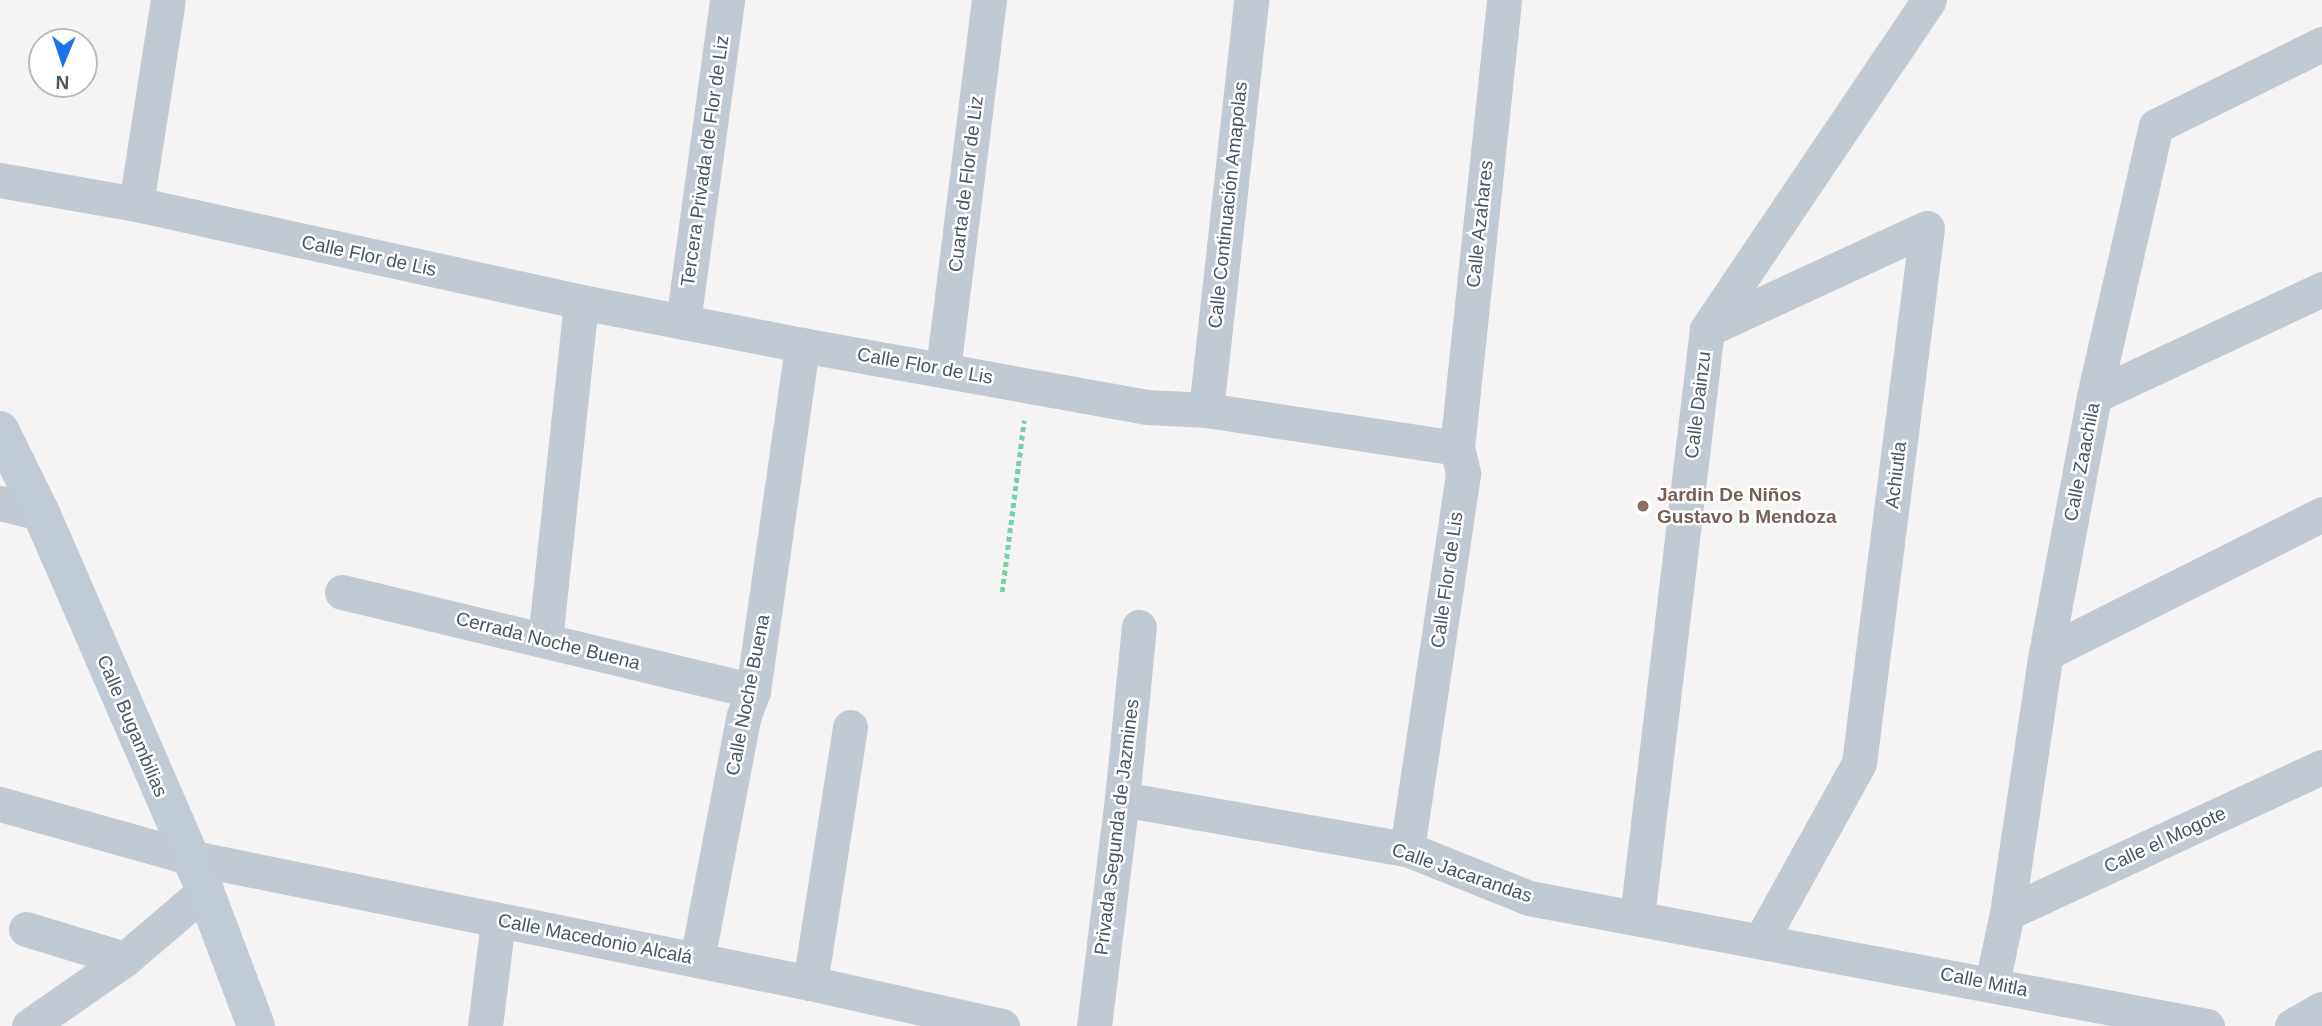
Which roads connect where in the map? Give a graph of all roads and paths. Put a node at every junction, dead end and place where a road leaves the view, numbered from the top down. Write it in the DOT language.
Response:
graph roads {
  1 [pos="169,0"];
  2 [pos="727,0"];
  3 [pos="989,0"];
  4 [pos="1251,0"];
  5 [pos="1504,0"];
  6 [pos="1929,0"];
  7 [pos="2322,44"];
  8 [pos="0,180"];
  9 [pos="136,204"];
  10 [pos="2322,289"];
  11 [pos="581,302"];
  12 [pos="683,322"];
  13 [pos="1707,329"];
  14 [pos="802,345"];
  15 [pos="943,369"];
  16 [pos="1028,384"];
  17 [pos="2094,396"];
  18 [pos="1206,410"];
  19 [pos="0,430"];
  20 [pos="1457,448"];
  21 [pos="0,503"];
  22 [pos="41,513"];
  23 [pos="2322,514"];
  24 [pos="342,592"];
  25 [pos="1002,592"];
  26 [pos="1139,627"];
  27 [pos="545,640"];
  28 [pos="2046,653"];
  29 [pos="753,691"];
  30 [pos="850,727"];
  31 [pos="2322,767"];
  32 [pos="1122,799"];
  33 [pos="0,804"];
  34 [pos="1408,849"];
  35 [pos="188,857"];
  36 [pos="205,891"];
  37 [pos="2007,914"];
  38 [pos="1637,917"];
  39 [pos="498,920"];
  40 [pos="26,929"];
  41 [pos="1761,940"];
  42 [pos="125,959"];
  43 [pos="697,960"];
  44 [pos="810,983"];
  45 [pos="1992,983"];
  46 [pos="2322,1009"];
  47 [pos="29,1026"];
  48 [pos="256,1026"];
  49 [pos="485,1026"];
  50 [pos="1002,1026"];
  51 [pos="1094,1026"];
  52 [pos="2207,1026"];
  53 [pos="2291,1026"];
  1 -- 9 [label="street"];
  2 -- 12 [label="street, Tercera Privada de Flor de Liz"];
  3 -- 15 [label="street, Cuarta de Flor de Liz"];
  4 -- 18 [label="street, Calle Continuación Amapolas"];
  5 -- 20 [label="street, Calle Azahares"];
  6 -- 13 [label="street, Calle Dainzu"];
  7 -- 17 [label="street, Calle Zaachila"];
  8 -- 9 [label="street, Calle Flor de Lis"];
  9 -- 11 [label="street, Calle Flor de Lis"];
  10 -- 17 [label="street"];
  11 -- 12 [label="street, Calle Flor de Lis"];
  11 -- 27 [label="street"];
  12 -- 14 [label="street, Calle Flor de Lis"];
  13 -- 38 [label="street, Calle Dainzu"];
  13 -- 41 [label="street, Achiutla"];
  14 -- 15 [label="street, Calle Flor de Lis"];
  14 -- 29 [label="street, Calle Noche Buena"];
  15 -- 16 [label="street, Calle Flor de Lis"];
  16 -- 18 [label="street, Calle Flor de Lis"];
  16 -- 25 [label="path"];
  17 -- 28 [label="street, Calle Zaachila"];
  18 -- 20 [label="street, Calle Flor de Lis"];
  19 -- 22 [label="street, Calle Bugambilias"];
  20 -- 34 [label="street, Calle Flor de Lis"];
  21 -- 22 [label="street"];
  22 -- 35 [label="street, Calle Bugambilias"];
  23 -- 28 [label="street"];
  24 -- 27 [label="street, Cerrada Noche Buena"];
  26 -- 32 [label="street, Privada Segunda de Jazmines"];
  27 -- 29 [label="street, Cerrada Noche Buena"];
  28 -- 37 [label="street, Calle Zaachila"];
  29 -- 43 [label="street, Calle Noche Buena"];
  30 -- 44 [label="street"];
  31 -- 37 [label="street, Calle el Mogote"];
  32 -- 34 [label="street, Calle Jacarandas"];
  32 -- 51 [label="street, Privada Segunda de Jazmines"];
  33 -- 35 [label="street, Calle Macedonio Alcalá"];
  34 -- 38 [label="street, Calle Jacarandas"];
  35 -- 36 [label="street, Calle Bugambilias"];
  35 -- 39 [label="street, Calle Macedonio Alcalá"];
  36 -- 42 [label="street"];
  36 -- 48 [label="street, Calle Bugambilias"];
  37 -- 45 [label="street, Calle Zaachila"];
  38 -- 41 [label="street, Calle Jacarandas"];
  39 -- 43 [label="street, Calle Macedonio Alcalá"];
  39 -- 49 [label="street"];
  40 -- 42 [label="street"];
  41 -- 45 [label="street, Calle Mitla"];
  42 -- 47 [label="street"];
  43 -- 44 [label="street, Calle Macedonio Alcalá"];
  44 -- 50 [label="street, Calle Macedonio Alcalá"];
  45 -- 52 [label="street, Calle Mitla"];
  46 -- 53 [label="street"];
}
